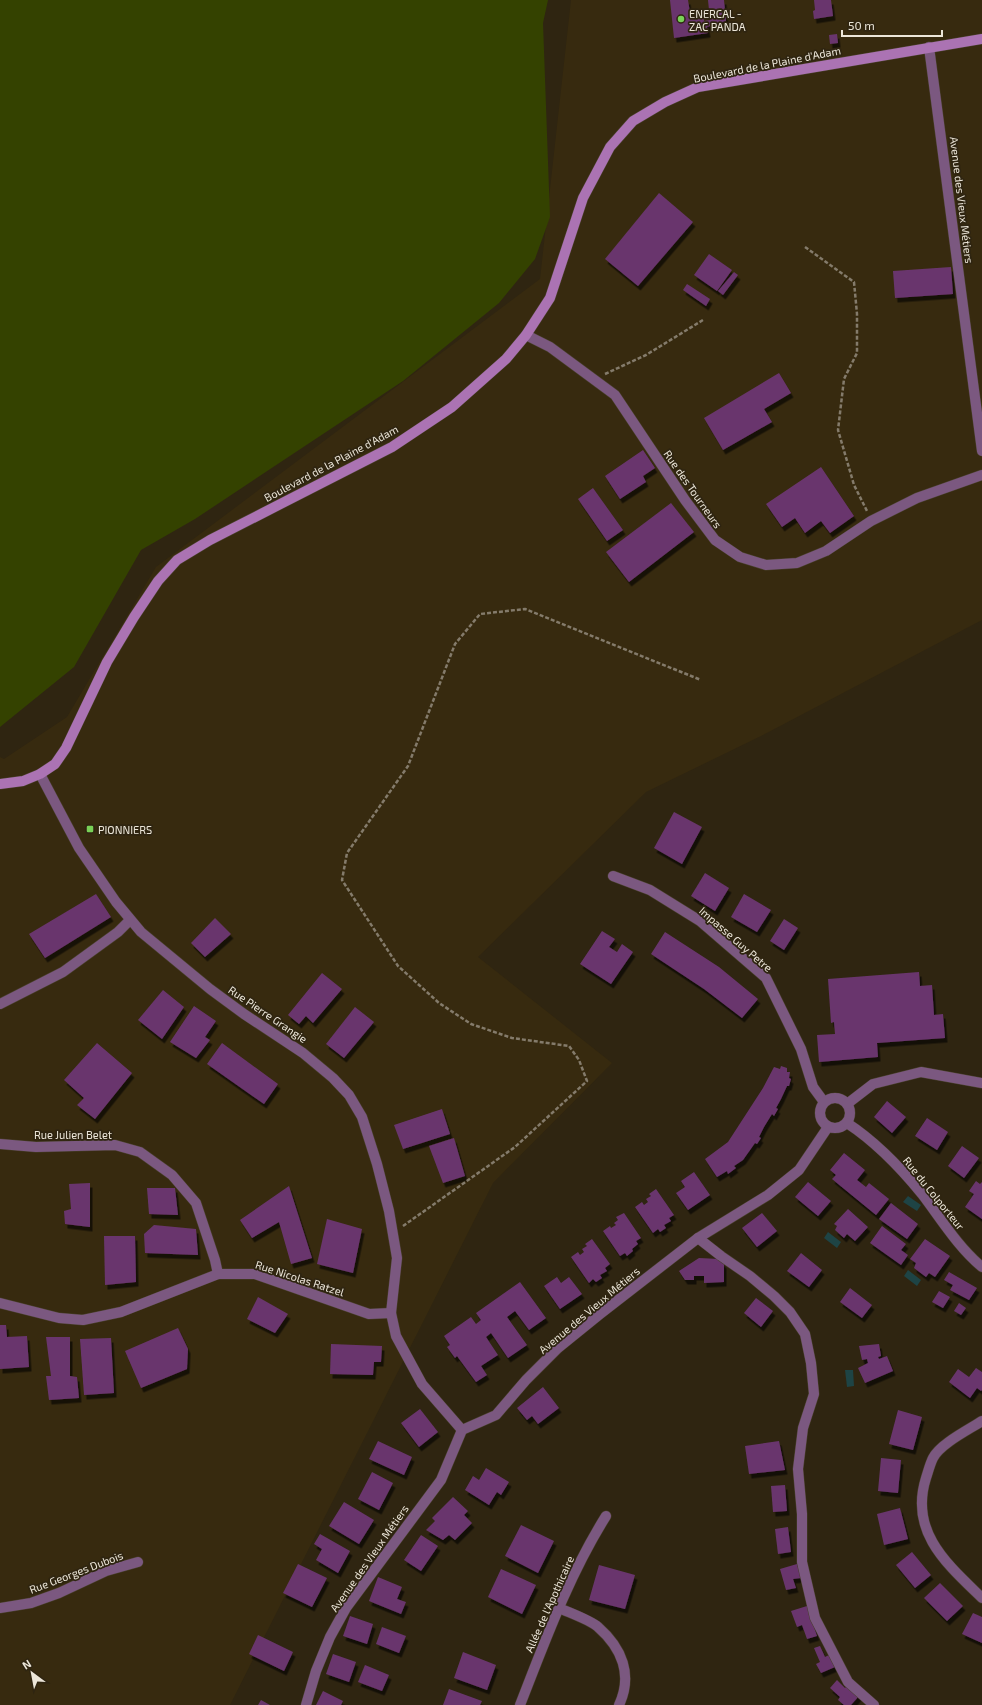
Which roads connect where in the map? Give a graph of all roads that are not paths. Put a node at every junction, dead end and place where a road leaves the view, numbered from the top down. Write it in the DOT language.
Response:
graph roads {
  1 [pos="982,39"];
  2 [pos="929,47"];
  3 [pos="526,335"];
  4 [pos="982,451"];
  5 [pos="982,475"];
  6 [pos="40,774"];
  7 [pos="0,784"];
  8 [pos="613,876"];
  9 [pos="130,920"];
  10 [pos="0,1004"];
  11 [pos="982,1083"];
  12 [pos="824,1102"];
  13 [pos="847,1104"];
  14 [pos="846,1123"];
  15 [pos="828,1127"];
  16 [pos="0,1144"];
  17 [pos="698,1238"];
  18 [pos="982,1267"];
  19 [pos="218,1274"];
  20 [pos="0,1303"];
  21 [pos="391,1313"];
  22 [pos="982,1422"];
  23 [pos="462,1430"];
  24 [pos="606,1516"];
  25 [pos="138,1562"];
  26 [pos="982,1598"];
  27 [pos="0,1608"];
  28 [pos="559,1608"];
  29 [pos="306,1705"];
  30 [pos="520,1705"];
  31 [pos="619,1705"];
  32 [pos="874,1705"];
  1 -- 2 [label="street, Boulevard de la Plaine d'Adam"];
  2 -- 3 [label="street, Boulevard de la Plaine d'Adam"];
  2 -- 4 [label="street, Avenue des Vieux Métiers"];
  3 -- 5 [label="street, Rue des Tourneurs"];
  3 -- 6 [label="street, Boulevard de la Plaine d'Adam"];
  6 -- 7 [label="street, Boulevard de la Plaine d'Adam"];
  6 -- 9 [label="street, Rue Pierre Grangie"];
  8 -- 12 [label="street, Impasse Guy Petre"];
  9 -- 10 [label="street"];
  9 -- 21 [label="street, Rue Pierre Grangie"];
  11 -- 13 [label="street"];
  12 -- 13 [label="street"];
  12 -- 15 [label="street"];
  13 -- 14 [label="street"];
  14 -- 15 [label="street"];
  14 -- 18 [label="street, Rue du Colporteur"];
  15 -- 17 [label="street, Avenue des Vieux Métiers"];
  16 -- 19 [label="street, Rue Julien Belet"];
  17 -- 23 [label="street, Avenue des Vieux Métiers"];
  17 -- 32 [label="street"];
  19 -- 20 [label="street, Rue Nicolas Ratzel"];
  19 -- 21 [label="street, Rue Nicolas Ratzel"];
  21 -- 23 [label="street"];
  22 -- 26 [label="street"];
  23 -- 29 [label="street, Avenue des Vieux Métiers"];
  24 -- 28 [label="street, Allée de l'Apothicaire"];
  25 -- 27 [label="street, Rue Georges Dubois"];
  28 -- 30 [label="street, Allée de l'Apothicaire"];
  28 -- 31 [label="street"];
}
